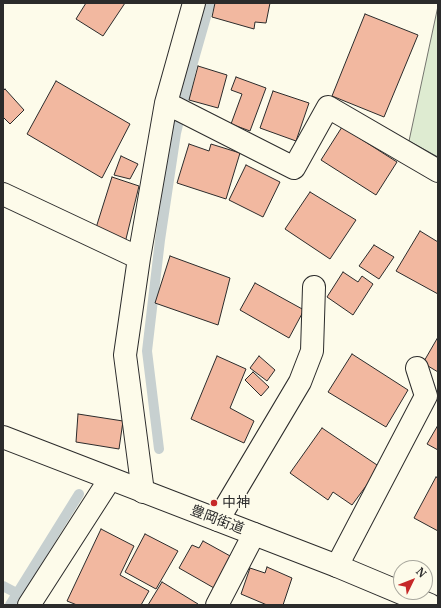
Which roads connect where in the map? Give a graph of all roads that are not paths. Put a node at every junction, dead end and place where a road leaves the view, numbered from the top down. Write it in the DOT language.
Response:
graph roads {
  1 [pos="194,3"];
  2 [pos="178,109"];
  3 [pos="438,171"];
  4 [pos="3,194"];
  5 [pos="139,258"];
  6 [pos="314,287"];
  7 [pos="417,368"];
  8 [pos="3,437"];
  9 [pos="110,479"];
  10 [pos="143,492"];
  11 [pos="218,520"];
  12 [pos="254,534"];
  13 [pos="337,566"];
  14 [pos="421,603"];
  15 [pos="29,605"];
  16 [pos="217,605"];
  1 -- 2 [label="street"];
  2 -- 3 [label="street"];
  2 -- 5 [label="street"];
  4 -- 5 [label="street"];
  5 -- 10 [label="street"];
  6 -- 11 [label="street"];
  7 -- 13 [label="street"];
  8 -- 9 [label="street, 豊岡街道"];
  9 -- 10 [label="street, 豊岡街道"];
  9 -- 15 [label="street"];
  10 -- 11 [label="street, 豊岡街道"];
  11 -- 12 [label="street, 豊岡街道"];
  12 -- 13 [label="street, 豊岡街道"];
  12 -- 16 [label="street"];
  13 -- 14 [label="street, 豊岡街道"];
}
